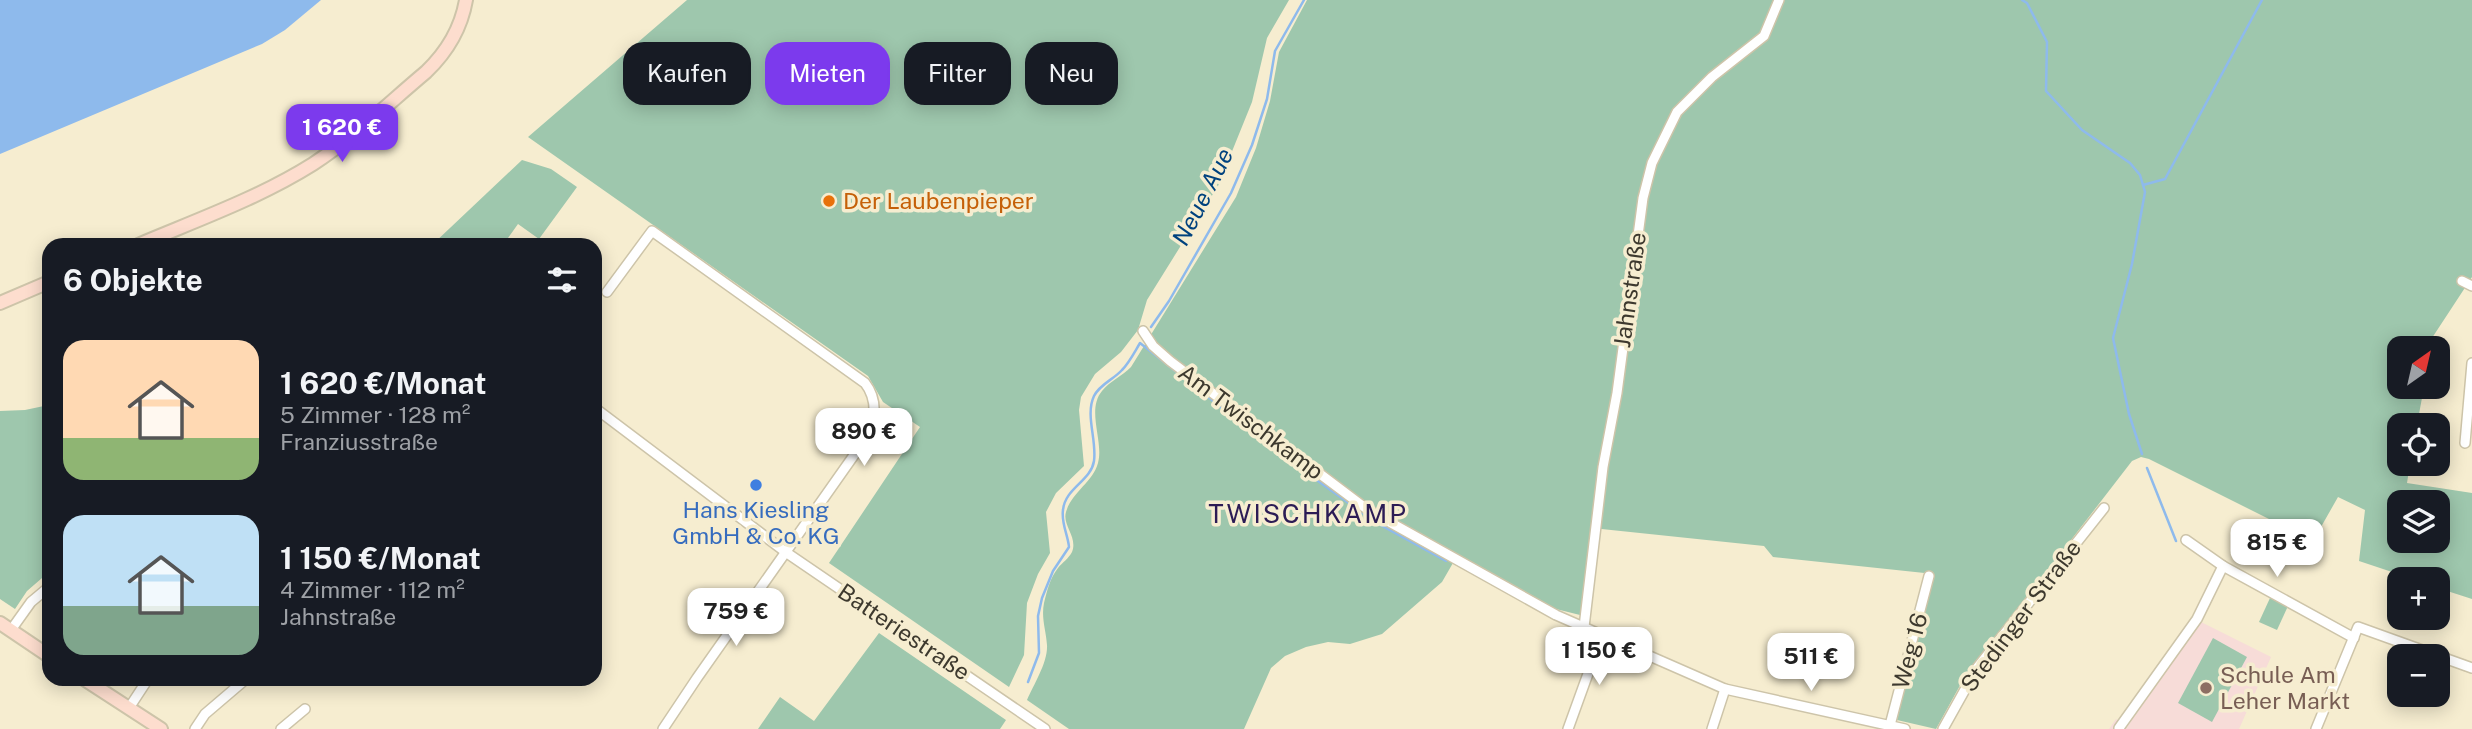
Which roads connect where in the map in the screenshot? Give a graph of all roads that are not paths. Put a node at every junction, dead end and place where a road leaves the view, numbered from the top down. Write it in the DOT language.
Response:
graph roads {
  1 [pos="466,0"];
  2 [pos="1779,0"];
  3 [pos="155,238"];
  4 [pos="2462,281"];
  5 [pos="42,285"];
  6 [pos="2472,286"];
  7 [pos="607,292"];
  8 [pos="0,303"];
  9 [pos="1143,331"];
  10 [pos="2472,363"];
  11 [pos="602,413"];
  12 [pos="2465,443"];
  13 [pos="2104,508"];
  14 [pos="2186,540"];
  15 [pos="787,553"];
  16 [pos="2223,566"];
  17 [pos="1930,576"];
  18 [pos="42,593"];
  19 [pos="5,627"];
  20 [pos="1584,627"];
  21 [pos="1602,635"];
  22 [pos="2354,638"];
  23 [pos="42,651"];
  24 [pos="2472,668"];
  25 [pos="96,686"];
  26 [pos="143,686"];
  27 [pos="238,686"];
  28 [pos="1725,689"];
  29 [pos="129,708"];
  30 [pos="305,709"];
  31 [pos="1890,728"];
  32 [pos="2119,728"];
  33 [pos="161,729"];
  34 [pos="195,729"];
  35 [pos="281,729"];
  36 [pos="663,729"];
  37 [pos="1045,729"];
  38 [pos="1568,729"];
  39 [pos="1712,729"];
  40 [pos="1905,729"];
  41 [pos="1943,729"];
  42 [pos="2316,729"];
  1 -- 3 [label="main road"];
  2 -- 20 [label="street, Jahnstraße"];
  4 -- 6 [label="street"];
  5 -- 8 [label="main road"];
  7 -- 15 [label="street"];
  9 -- 20 [label="street, Am Twischkamp"];
  10 -- 12 [label="street"];
  11 -- 15 [label="street, Batteriestraße"];
  13 -- 41 [label="street, Stedinger Straße"];
  14 -- 16 [label="street"];
  15 -- 36 [label="street"];
  15 -- 37 [label="street, Batteriestraße"];
  16 -- 22 [label="street"];
  16 -- 32 [label="street"];
  17 -- 31 [label="street, Weg 16"];
  18 -- 19 [label="street"];
  19 -- 23 [label="main road"];
  20 -- 21 [label="street, Am Twischkamp"];
  21 -- 28 [label="street, Am Twischkamp"];
  21 -- 38 [label="street"];
  22 -- 24 [label="street"];
  22 -- 42 [label="street"];
  25 -- 29 [label="main road"];
  26 -- 29 [label="street"];
  27 -- 34 [label="street"];
  28 -- 31 [label="street, Am Twischkamp"];
  28 -- 39 [label="street"];
  29 -- 33 [label="main road"];
  30 -- 35 [label="street"];
  31 -- 40 [label="street, Am Twischkamp"];
}
